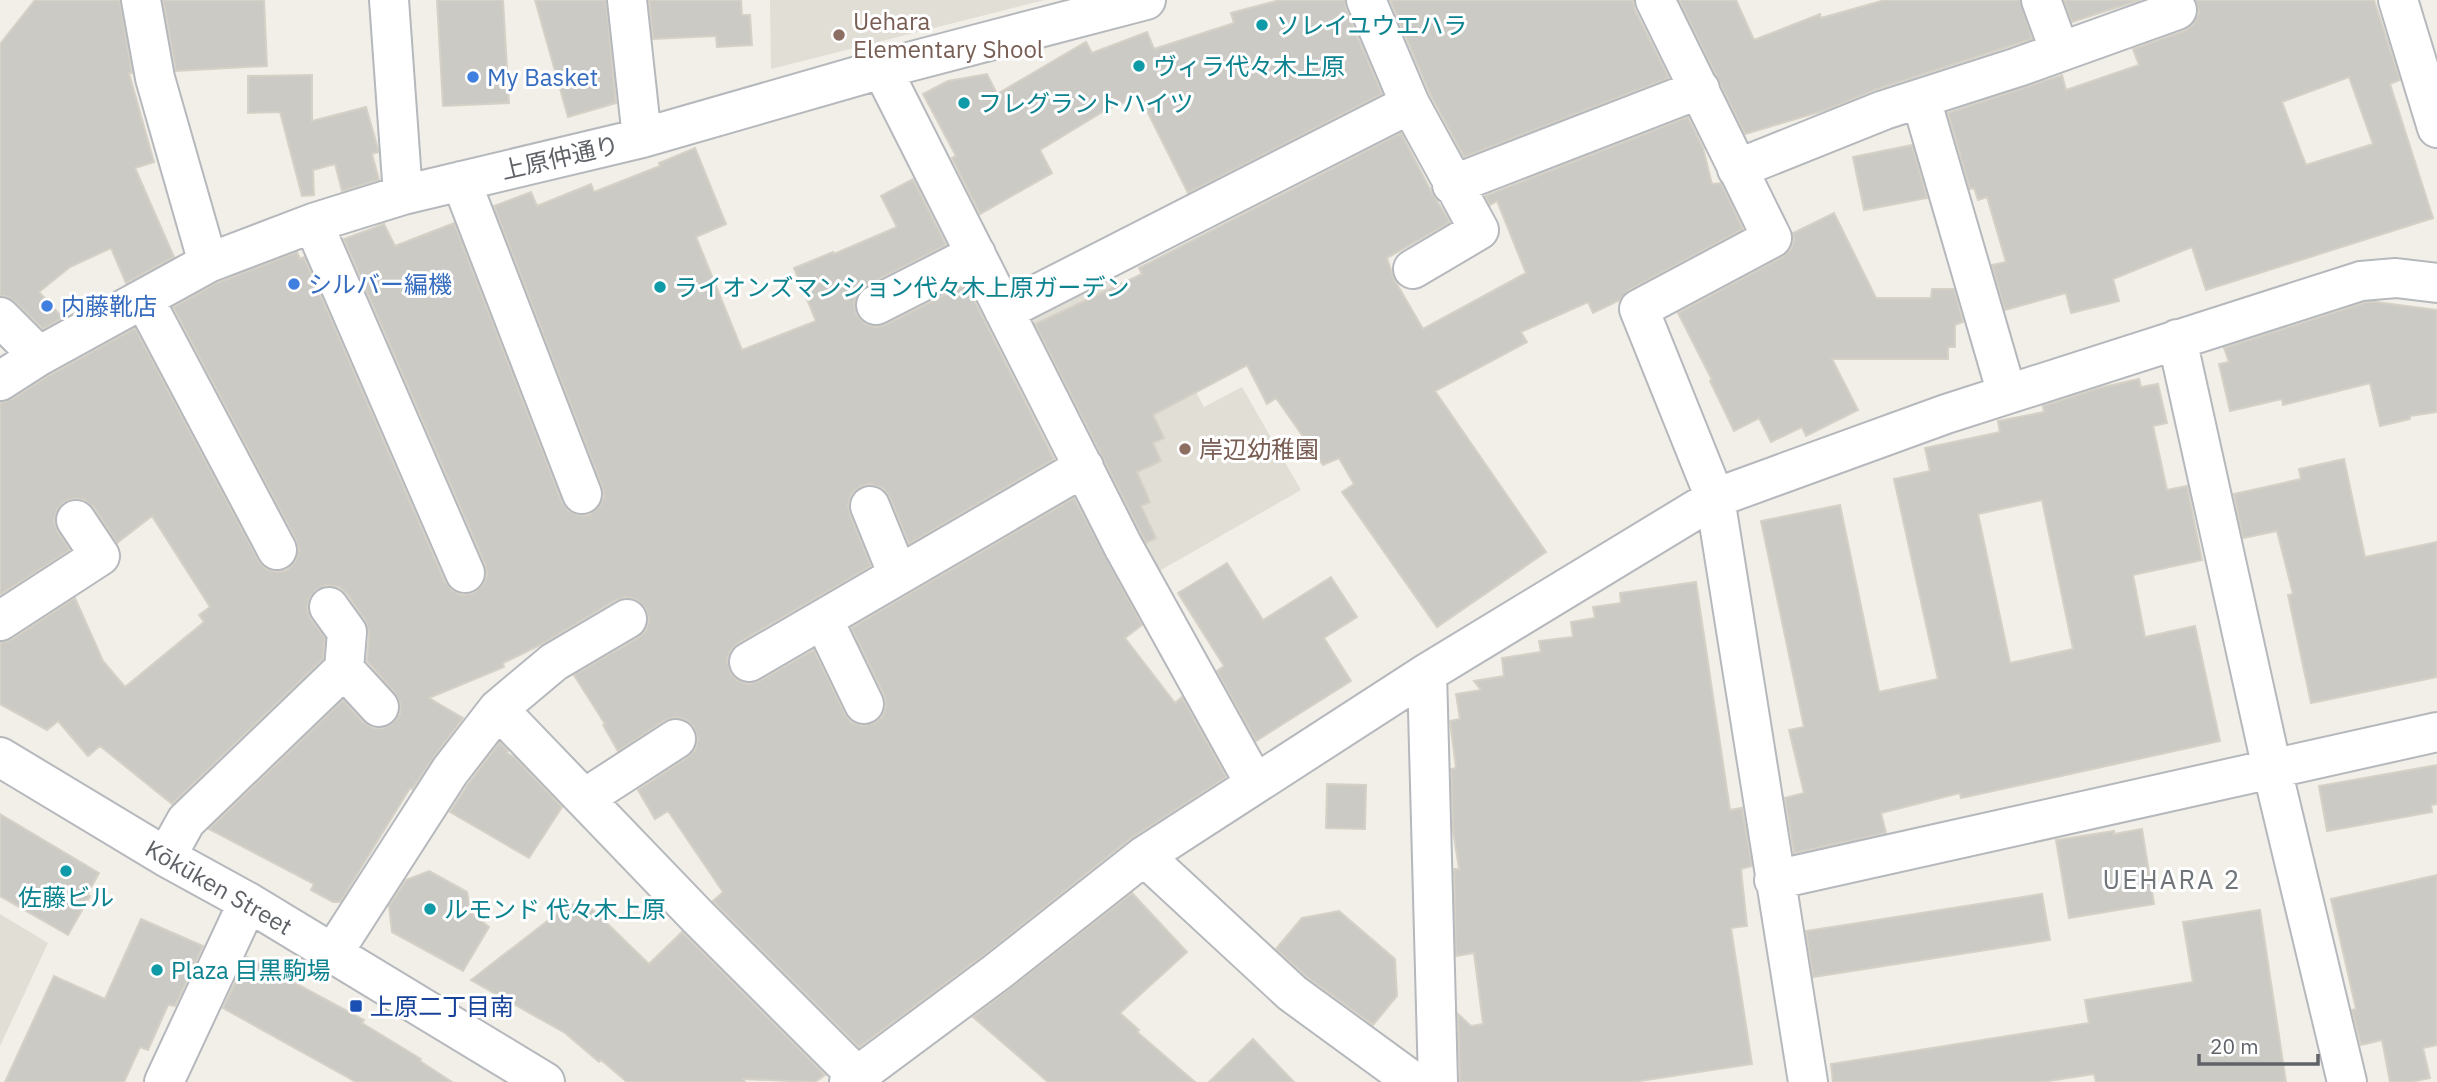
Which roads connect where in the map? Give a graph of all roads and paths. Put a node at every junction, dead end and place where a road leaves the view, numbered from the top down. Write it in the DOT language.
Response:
graph roads {
  1 [pos="141,0"];
  2 [pos="389,0"];
  3 [pos="627,0"];
  4 [pos="1146,0"];
  5 [pos="1366,0"];
  6 [pos="1655,0"];
  7 [pos="2041,0"];
  8 [pos="2398,0"];
  9 [pos="2177,10"];
  10 [pos="2060,52"];
  11 [pos="882,69"];
  12 [pos="1700,89"];
  13 [pos="1921,99"];
  14 [pos="1410,104"];
  15 [pos="2435,117"];
  16 [pos="642,138"];
  17 [pos="1737,169"];
  18 [pos="461,181"];
  19 [pos="1452,185"];
  20 [pos="403,195"];
  21 [pos="313,223"];
  22 [pos="976,254"];
  23 [pos="208,263"];
  24 [pos="1413,269"];
  25 [pos="2437,283"];
  26 [pos="144,299"];
  27 [pos="876,305"];
  28 [pos="1004,311"];
  29 [pos="0,317"];
  30 [pos="2177,339"];
  31 [pos="39,356"];
  32 [pos="0,381"];
  33 [pos="2007,394"];
  34 [pos="1084,467"];
  35 [pos="582,494"];
  36 [pos="1715,498"];
  37 [pos="870,506"];
  38 [pos="76,520"];
  39 [pos="277,550"];
  40 [pos="465,573"];
  41 [pos="898,575"];
  42 [pos="329,607"];
  43 [pos="627,619"];
  44 [pos="823,619"];
  45 [pos="0,621"];
  46 [pos="749,662"];
  47 [pos="344,669"];
  48 [pos="1427,673"];
  49 [pos="864,704"];
  50 [pos="379,707"];
  51 [pos="498,709"];
  52 [pos="2437,732"];
  53 [pos="676,739"];
  54 [pos="0,757"];
  55 [pos="2272,769"];
  56 [pos="1255,784"];
  57 [pos="585,799"];
  58 [pos="1144,856"];
  59 [pos="166,857"];
  60 [pos="1774,880"];
  61 [pos="247,902"];
  62 [pos="332,953"];
  63 [pos="853,1079"];
  64 [pos="164,1082"];
  65 [pos="545,1082"];
  66 [pos="1414,1082"];
  67 [pos="1438,1082"];
  68 [pos="1808,1082"];
  69 [pos="2347,1082"];
  1 -- 23 [label="street"];
  2 -- 20 [label="street"];
  3 -- 16 [label="street"];
  4 -- 11 [label="street, 上原仲通り"];
  5 -- 14 [label="street"];
  6 -- 12 [label="street"];
  7 -- 10 [label="street"];
  8 -- 15 [label="street"];
  9 -- 10 [label="street"];
  10 -- 13 [label="street"];
  11 -- 16 [label="street, 上原仲通り"];
  11 -- 22 [label="street"];
  12 -- 17 [label="street"];
  12 -- 19 [label="street"];
  13 -- 17 [label="street"];
  13 -- 33 [label="street"];
  14 -- 19 [label="street"];
  14 -- 28 [label="street"];
  16 -- 18 [label="street, 上原仲通り"];
  17 -- 36 [label="street"];
  18 -- 20 [label="street, 上原仲通り"];
  18 -- 35 [label="street"];
  19 -- 24 [label="street"];
  20 -- 21 [label="street, 上原仲通り"];
  21 -- 23 [label="street, 上原仲通り"];
  21 -- 40 [label="street"];
  22 -- 27 [label="street"];
  22 -- 28 [label="street"];
  23 -- 26 [label="street, 上原仲通り"];
  25 -- 30 [label="street"];
  26 -- 31 [label="street, 上原仲通り"];
  26 -- 39 [label="street"];
  28 -- 34 [label="street"];
  29 -- 31 [label="street"];
  30 -- 33 [label="street"];
  30 -- 55 [label="street"];
  31 -- 32 [label="street, 上原仲通り"];
  33 -- 36 [label="street"];
  34 -- 41 [label="street"];
  34 -- 56 [label="street"];
  36 -- 48 [label="street"];
  36 -- 60 [label="street"];
  37 -- 41 [label="street"];
  38 -- 45 [label="street"];
  41 -- 44 [label="street"];
  42 -- 47 [label="street"];
  43 -- 51 [label="street"];
  44 -- 46 [label="street"];
  44 -- 49 [label="street"];
  47 -- 50 [label="street"];
  47 -- 59 [label="street"];
  48 -- 56 [label="street"];
  48 -- 67 [label="street"];
  51 -- 57 [label="street"];
  51 -- 62 [label="street"];
  52 -- 55 [label="street"];
  53 -- 57 [label="street"];
  54 -- 59 [label="street, Kōkūken Street"];
  55 -- 60 [label="street"];
  55 -- 69 [label="street"];
  56 -- 58 [label="street"];
  57 -- 63 [label="street"];
  58 -- 63 [label="street"];
  58 -- 66 [label="street"];
  59 -- 61 [label="street, Kōkūken Street"];
  60 -- 68 [label="street"];
  61 -- 62 [label="street, Kōkūken Street"];
  61 -- 64 [label="street"];
  62 -- 65 [label="street, Kōkūken Street"];
}
